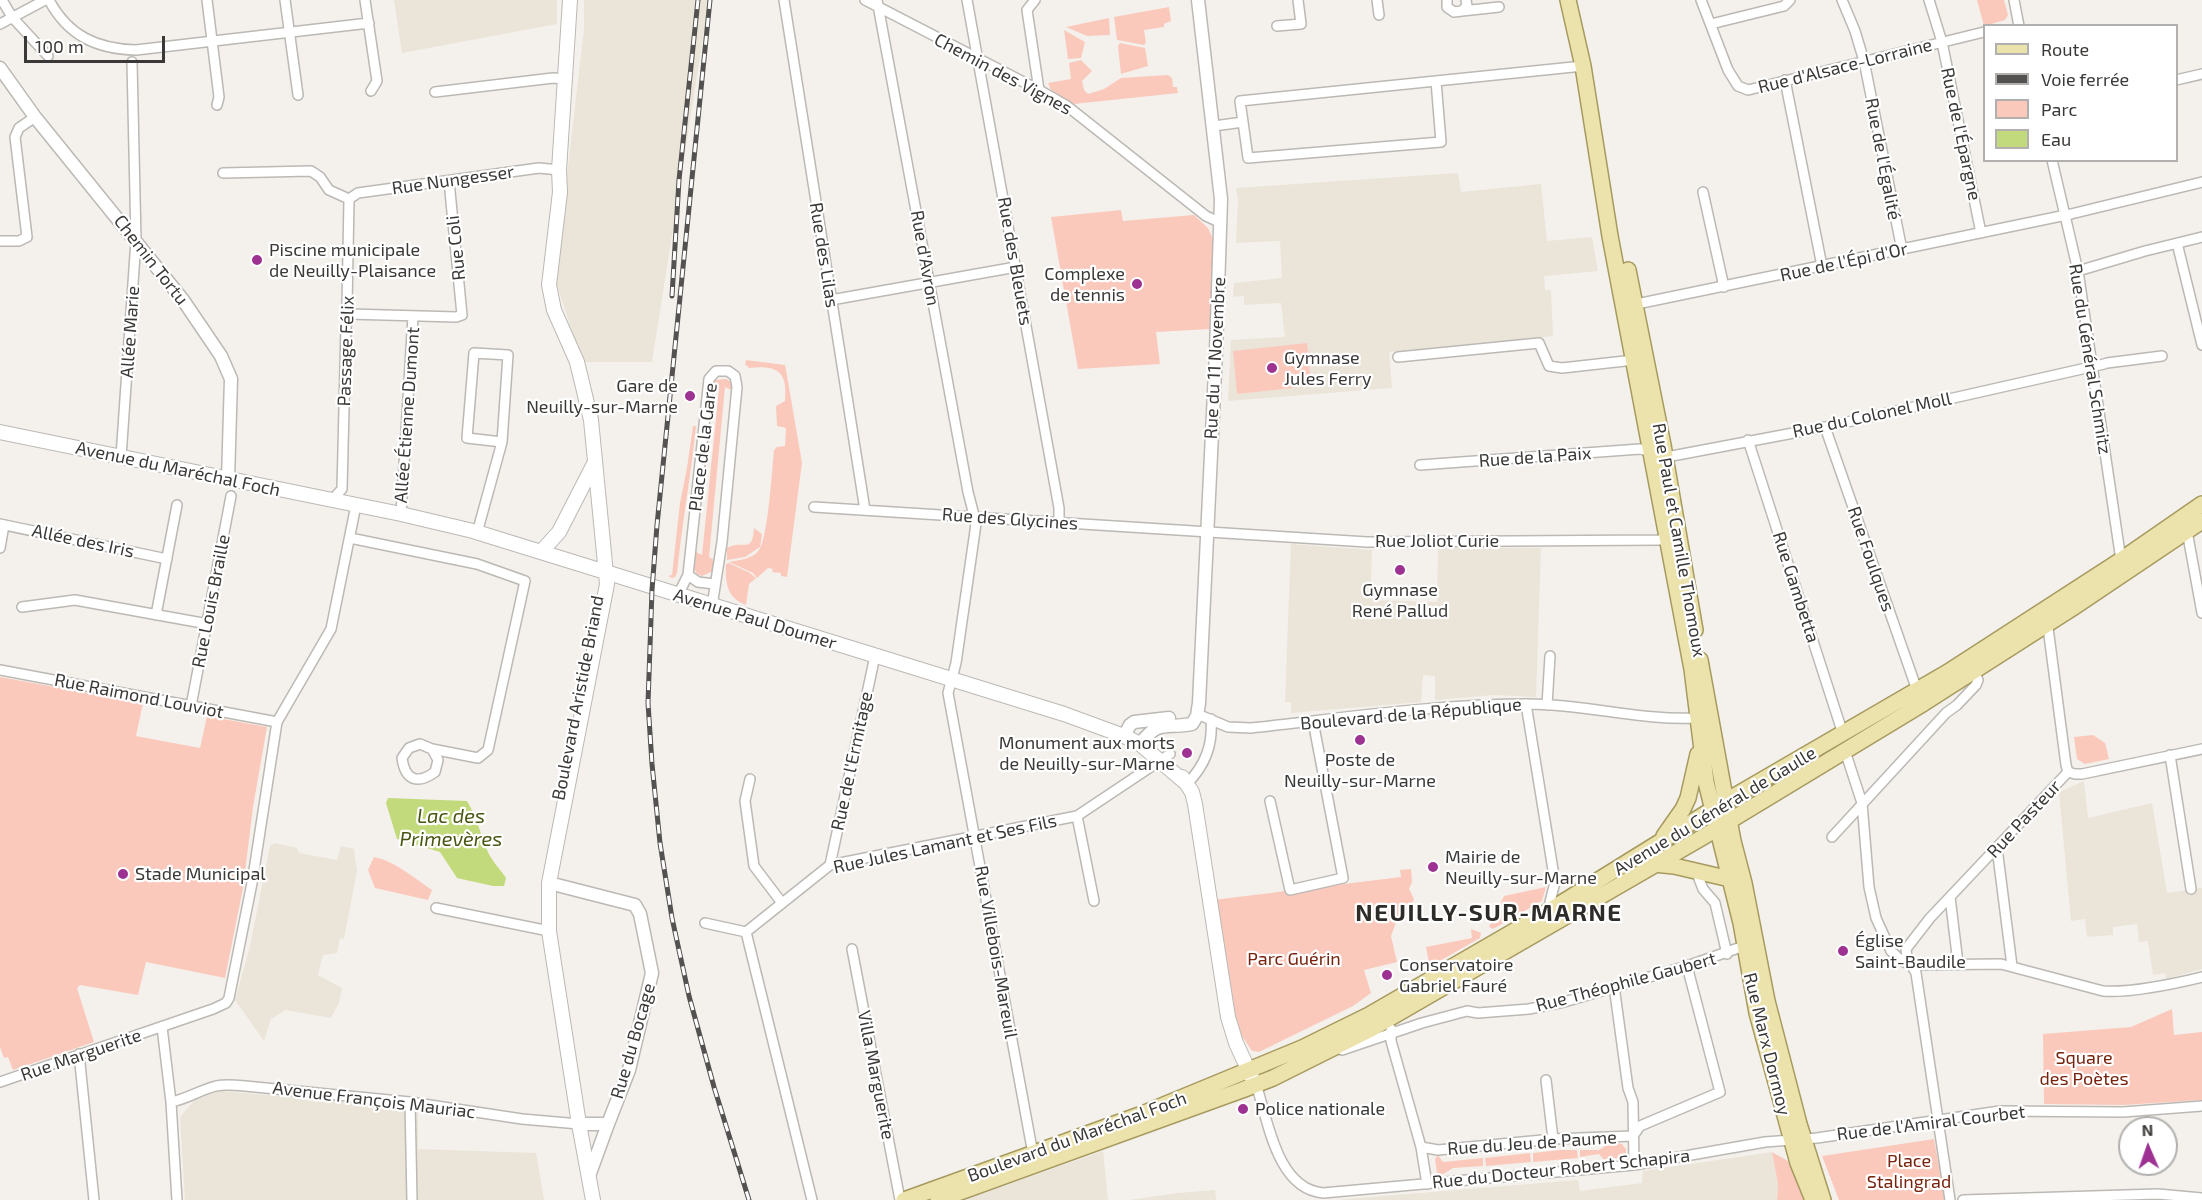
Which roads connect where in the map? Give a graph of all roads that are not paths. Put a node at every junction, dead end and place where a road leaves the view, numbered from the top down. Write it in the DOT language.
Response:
graph roads {
  1 [pos="2,0"];
  2 [pos="47,0"];
  3 [pos="207,0"];
  4 [pos="285,0"];
  5 [pos="365,0"];
  6 [pos="570,0"];
  7 [pos="784,0"];
  8 [pos="865,0"];
  9 [pos="967,0"];
  10 [pos="1035,0"];
  11 [pos="1198,0"];
  12 [pos="1298,0"];
  13 [pos="1377,0"];
  14 [pos="1447,0"];
  15 [pos="1466,0"];
  16 [pos="1569,0"];
  17 [pos="1579,0"];
  18 [pos="1701,0"];
  19 [pos="1790,0"];
  20 [pos="1842,0"];
  21 [pos="1929,0"];
  22 [pos="2014,0"];
  23 [pos="878,4"];
  24 [pos="1499,7"];
  25 [pos="1462,11"];
  26 [pos="1379,15"];
  27 [pos="12,17"];
  28 [pos="369,23"];
  29 [pos="0,24"];
  30 [pos="1711,24"];
  31 [pos="2018,24"];
  32 [pos="1277,26"];
  33 [pos="289,32"];
  34 [pos="1983,32"];
  35 [pos="212,41"];
  36 [pos="1942,42"];
  37 [pos="48,56"];
  38 [pos="977,59"];
  39 [pos="1864,61"];
  40 [pos="132,62"];
  41 [pos="1583,66"];
  42 [pos="0,68"];
  43 [pos="2202,74"];
  44 [pos="564,80"];
  45 [pos="1785,80"];
  46 [pos="2178,80"];
  47 [pos="1436,81"];
  48 [pos="1039,90"];
  49 [pos="371,91"];
  50 [pos="435,92"];
  51 [pos="298,95"];
  52 [pos="217,105"];
  53 [pos="35,117"];
  54 [pos="1243,122"];
  55 [pos="1214,126"];
  56 [pos="2052,162"];
  57 [pos="559,170"];
  58 [pos="223,173"];
  59 [pos="449,181"];
  60 [pos="2202,182"];
  61 [pos="1703,192"];
  62 [pos="349,199"];
  63 [pos="2065,215"];
  64 [pos="1221,223"];
  65 [pos="1981,233"];
  66 [pos="2202,237"];
  67 [pos="136,240"];
  68 [pos="0,241"];
  69 [pos="2177,243"];
  70 [pos="1902,250"];
  71 [pos="1822,266"];
  72 [pos="1016,267"];
  73 [pos="2078,272"];
  74 [pos="930,283"];
  75 [pos="1724,287"];
  76 [pos="831,300"];
  77 [pos="1629,306"];
  78 [pos="349,314"];
  79 [pos="413,316"];
  80 [pos="2202,345"];
  81 [pos="2162,356"];
  82 [pos="1398,357"];
  83 [pos="1634,360"];
  84 [pos="2092,366"];
  85 [pos="1825,427"];
  86 [pos="0,435"];
  87 [pos="1748,440"];
  88 [pos="502,442"];
  89 [pos="1657,452"];
  90 [pos="122,457"];
  91 [pos="595,462"];
  92 [pos="1420,465"];
  93 [pos="228,479"];
  94 [pos="231,496"];
  95 [pos="332,500"];
  96 [pos="2202,504"];
  97 [pos="177,505"];
  98 [pos="356,505"];
  99 [pos="814,507"];
  100 [pos="865,510"];
  101 [pos="401,514"];
  102 [pos="974,516"];
  103 [pos="2202,521"];
  104 [pos="1059,523"];
  105 [pos="2,524"];
  106 [pos="2187,531"];
  107 [pos="559,532"];
  108 [pos="1207,532"];
  109 [pos="477,533"];
  110 [pos="350,538"];
  111 [pos="1673,538"];
  112 [pos="0,548"];
  113 [pos="541,552"];
  114 [pos="167,559"];
  115 [pos="565,559"];
  116 [pos="2121,560"];
  117 [pos="605,574"];
  118 [pos="688,575"];
  119 [pos="714,584"];
  120 [pos="678,595"];
  121 [pos="712,606"];
  122 [pos="22,607"];
  123 [pos="2202,614"];
  124 [pos="156,615"];
  125 [pos="2045,617"];
  126 [pos="208,624"];
  127 [pos="875,656"];
  128 [pos="1550,656"];
  129 [pos="0,670"];
  130 [pos="1974,671"];
  131 [pos="1948,672"];
  132 [pos="951,680"];
  133 [pos="1917,690"];
  134 [pos="1935,696"];
  135 [pos="1526,704"];
  136 [pos="1547,705"];
  137 [pos="191,706"];
  138 [pos="1946,713"];
  139 [pos="1197,716"];
  140 [pos="1698,718"];
  141 [pos="1211,719"];
  142 [pos="1313,721"];
  143 [pos="277,722"];
  144 [pos="1126,732"];
  145 [pos="1842,734"];
  146 [pos="1143,741"];
  147 [pos="1700,745"];
  148 [pos="432,749"];
  149 [pos="2202,749"];
  150 [pos="1845,751"];
  151 [pos="2170,755"];
  152 [pos="1166,757"];
  153 [pos="2068,772"];
  154 [pos="750,779"];
  155 [pos="1187,784"];
  156 [pos="1270,801"];
  157 [pos="1726,801"];
  158 [pos="1862,803"];
  159 [pos="1712,810"];
  160 [pos="1077,816"];
  161 [pos="1723,825"];
  162 [pos="974,837"];
  163 [pos="1832,837"];
  164 [pos="1659,843"];
  165 [pos="1997,848"];
  166 [pos="1654,864"];
  167 [pos="830,865"];
  168 [pos="1696,871"];
  169 [pos="1555,882"];
  170 [pos="1731,882"];
  171 [pos="549,883"];
  172 [pos="2191,889"];
  173 [pos="1573,897"];
  174 [pos="1950,897"];
  175 [pos="1094,901"];
  176 [pos="782,903"];
  177 [pos="436,908"];
  178 [pos="1547,912"];
  179 [pos="1750,918"];
  180 [pos="705,923"];
  181 [pos="545,931"];
  182 [pos="746,932"];
  183 [pos="1750,945"];
  184 [pos="852,949"];
  185 [pos="1727,954"];
  186 [pos="1958,963"];
  187 [pos="1911,964"];
  188 [pos="1687,966"];
  189 [pos="2012,966"];
  190 [pos="2202,977"];
  191 [pos="1614,986"];
  192 [pos="1388,1019"];
  193 [pos="162,1027"];
  194 [pos="79,1054"];
  195 [pos="1251,1074"];
  196 [pos="1546,1080"];
  197 [pos="0,1082"];
  198 [pos="171,1102"];
  199 [pos="410,1102"];
  200 [pos="2202,1106"];
  201 [pos="1938,1120"];
  202 [pos="579,1124"];
  203 [pos="608,1124"];
  204 [pos="1633,1136"];
  205 [pos="1797,1138"];
  206 [pos="1553,1139"];
  207 [pos="1421,1147"];
  208 [pos="1034,1154"];
  209 [pos="1634,1165"];
  210 [pos="588,1178"];
  211 [pos="1427,1184"];
  212 [pos="2202,1198"];
  213 [pos="94,1200"];
  214 [pos="177,1200"];
  215 [pos="412,1200"];
  216 [pos="593,1200"];
  217 [pos="812,1200"];
  218 [pos="902,1200"];
  219 [pos="938,1200"];
  220 [pos="1812,1200"];
  221 [pos="1823,1200"];
  222 [pos="1950,1200"];
  223 [pos="1964,1200"];
  1 -- 27 [label="street"];
  2 -- 27 [label="street"];
  2 -- 35 [label="street"];
  3 -- 35 [label="street"];
  4 -- 33 [label="street"];
  5 -- 28 [label="street"];
  6 -- 44 [label="main road"];
  7 -- 76 [label="street, Rue des Lilas"];
  8 -- 23 [label="street, Chemin des Vignes"];
  9 -- 38 [label="street, Rue des Bleuets"];
  10 -- 48 [label="street"];
  11 -- 55 [label="street, Rue du 11 Novembre"];
  12 -- 32 [label="street"];
  13 -- 26 [label="street"];
  14 -- 25 [label="street"];
  15 -- 25 [label="street"];
  16 -- 41 [label="main road, Rue Paul et Camille Thomoux"];
  17 -- 41 [label="main road, Rue Paul et Camille Thomoux"];
  18 -- 30 [label="street, Rue d'Alsace-Lorraine"];
  19 -- 30 [label="street"];
  20 -- 39 [label="street, Rue de l'Égalité"];
  21 -- 36 [label="street, Rue de l'Épargne"];
  22 -- 31 [label="street"];
  23 -- 38 [label="street, Chemin des Vignes"];
  23 -- 74 [label="street, Rue d'Avron"];
  24 -- 25 [label="street"];
  27 -- 29 [label="street"];
  27 -- 37 [label="street"];
  28 -- 33 [label="street"];
  28 -- 49 [label="street"];
  30 -- 45 [label="street, Rue d'Alsace-Lorraine"];
  33 -- 35 [label="street"];
  33 -- 51 [label="street"];
  34 -- 36 [label="street, Rue d'Alsace-Lorraine"];
  35 -- 52 [label="street"];
  36 -- 39 [label="street, Rue d'Alsace-Lorraine"];
  36 -- 65 [label="street, Rue de l'Épargne"];
  38 -- 48 [label="street, Chemin des Vignes"];
  38 -- 72 [label="street, Rue des Bleuets"];
  39 -- 45 [label="street, Rue d'Alsace-Lorraine"];
  39 -- 70 [label="street, Rue de l'Égalité"];
  40 -- 67 [label="street, Allée Marie"];
  41 -- 47 [label="street"];
  41 -- 77 [label="main road, Rue Paul et Camille Thomoux"];
  42 -- 53 [label="street, Chemin Tortu"];
  43 -- 46 [label="street"];
  44 -- 50 [label="street"];
  44 -- 57 [label="main road"];
  45 -- 71 [label="street"];
  47 -- 54 [label="street"];
  47 -- 54 [label="street"];
  48 -- 64 [label="street, Chemin des Vignes"];
  53 -- 67 [label="street, Chemin Tortu"];
  53 -- 68 [label="street"];
  54 -- 55 [label="street"];
  55 -- 64 [label="street, Rue du 11 Novembre"];
  56 -- 63 [label="street, Rue du Général Schmitz"];
  57 -- 59 [label="street, Rue Nungesser"];
  57 -- 91 [label="main road"];
  58 -- 62 [label="street"];
  59 -- 62 [label="street, Rue Nungesser"];
  59 -- 79 [label="street, Rue Coli"];
  60 -- 63 [label="street, Rue de l'Épi d'Or"];
  61 -- 75 [label="street"];
  62 -- 78 [label="street, Passage Félix"];
  63 -- 65 [label="street, Rue de l'Épi d'Or"];
  63 -- 73 [label="street, Rue du Général Schmitz"];
  64 -- 108 [label="street, Rue du 11 Novembre"];
  65 -- 70 [label="street, Rue de l'Épi d'Or"];
  66 -- 69 [label="street"];
  67 -- 90 [label="street, Allée Marie"];
  67 -- 93 [label="street, Chemin Tortu"];
  69 -- 73 [label="street"];
  69 -- 80 [label="street"];
  70 -- 71 [label="street, Rue de l'Épi d'Or"];
  71 -- 75 [label="street, Rue de l'Épi d'Or"];
  72 -- 74 [label="street"];
  72 -- 104 [label="street, Rue des Bleuets"];
  73 -- 84 [label="street, Rue du Général Schmitz"];
  74 -- 76 [label="street"];
  74 -- 102 [label="street, Rue d'Avron"];
  75 -- 77 [label="street, Rue de l'Épi d'Or"];
  76 -- 100 [label="street, Rue des Lilas"];
  77 -- 83 [label="main road, Rue Paul et Camille Thomoux"];
  77 -- 89 [label="main road, Rue Paul et Camille Thomoux"];
  78 -- 79 [label="street"];
  78 -- 95 [label="street, Passage Félix"];
  79 -- 101 [label="street, Allée Étienne Dumont"];
  81 -- 84 [label="street, Rue du Colonel Moll"];
  82 -- 83 [label="street"];
  83 -- 89 [label="main road, Rue Paul et Camille Thomoux"];
  84 -- 85 [label="street, Rue du Colonel Moll"];
  84 -- 116 [label="street, Rue du Général Schmitz"];
  85 -- 87 [label="street, Rue du Colonel Moll"];
  85 -- 133 [label="street, Rue Foulques"];
  86 -- 90 [label="main road, Avenue du Maréchal Foch"];
  87 -- 89 [label="street, Rue du Colonel Moll"];
  87 -- 145 [label="street, Rue Gambetta"];
  88 -- 88 [label="street"];
  88 -- 109 [label="street"];
  89 -- 92 [label="street, Rue de la Paix"];
  89 -- 111 [label="main road, Rue Paul et Camille Thomoux"];
  90 -- 93 [label="main road, Avenue du Maréchal Foch"];
  91 -- 107 [label="main road"];
  91 -- 117 [label="main road"];
  93 -- 95 [label="main road, Avenue du Maréchal Foch"];
  94 -- 126 [label="street, Rue Louis Braille"];
  95 -- 98 [label="main road, Avenue du Maréchal Foch"];
  96 -- 116 [label="main road"];
  97 -- 114 [label="street"];
  98 -- 101 [label="main road, Avenue du Maréchal Foch"];
  98 -- 110 [label="street"];
  99 -- 100 [label="street, Rue des Glycines"];
  100 -- 102 [label="street, Rue des Glycines"];
  101 -- 109 [label="main road, Avenue Paul Doumer"];
  102 -- 104 [label="street, Rue des Glycines"];
  102 -- 132 [label="street, Rue d'Avron"];
  103 -- 106 [label="main road"];
  104 -- 108 [label="street, Rue des Glycines"];
  105 -- 112 [label="street"];
  105 -- 114 [label="street, Allée des Iris"];
  106 -- 123 [label="street"];
  106 -- 125 [label="main road"];
  107 -- 113 [label="main road"];
  107 -- 115 [label="main road"];
  108 -- 111 [label="street, Rue Joliot Curie"];
  108 -- 139 [label="street, Rue du 11 Novembre"];
  109 -- 113 [label="main road, Avenue Paul Doumer"];
  110 -- 143 [label="street"];
  110 -- 148 [label="street"];
  111 -- 140 [label="main road, Rue Paul et Camille Thomoux"];
  111 -- 157 [label="main road, Rue Paul et Camille Thomoux"];
  113 -- 115 [label="main road, Avenue Paul Doumer"];
  114 -- 124 [label="street"];
  115 -- 117 [label="main road, Avenue Paul Doumer"];
  116 -- 125 [label="main road"];
  117 -- 120 [label="main road, Avenue Paul Doumer"];
  117 -- 171 [label="main road, Boulevard Aristide Briand"];
  117 -- 181 [label="main road, Boulevard Aristide Briand"];
  118 -- 119 [label="street"];
  118 -- 119 [label="street, Place de la Gare"];
  118 -- 120 [label="street, Place de la Gare"];
  119 -- 121 [label="street, Place de la Gare"];
  120 -- 121 [label="main road, Avenue Paul Doumer"];
  121 -- 127 [label="main road, Avenue Paul Doumer"];
  122 -- 124 [label="street"];
  124 -- 126 [label="street"];
  125 -- 130 [label="main road, Avenue du Général de Gaulle"];
  125 -- 131 [label="main road, Avenue du Général de Gaulle"];
  125 -- 153 [label="street, Rue Pasteur"];
  126 -- 137 [label="street, Rue Louis Braille"];
  127 -- 132 [label="main road, Avenue Paul Doumer"];
  127 -- 167 [label="street, Rue de l'Ermitage"];
  128 -- 136 [label="street"];
  129 -- 137 [label="street, Rue Raimond Louviot"];
  130 -- 134 [label="main road, Avenue du Général de Gaulle"];
  130 -- 138 [label="street"];
  131 -- 133 [label="main road, Avenue du Général de Gaulle"];
  131 -- 134 [label="street"];
  132 -- 144 [label="main road, Avenue Paul Doumer"];
  132 -- 162 [label="street, Rue Villebois-Mareuil"];
  133 -- 145 [label="main road, Avenue du Général de Gaulle"];
  134 -- 138 [label="street"];
  134 -- 150 [label="main road, Avenue du Général de Gaulle"];
  135 -- 136 [label="street, Boulevard de la République"];
  135 -- 142 [label="street, Boulevard de la République"];
  135 -- 169 [label="street"];
  136 -- 140 [label="street, Boulevard de la République"];
  137 -- 143 [label="street, Rue Raimond Louviot"];
  138 -- 158 [label="street"];
  139 -- 141 [label="street, Boulevard de la République"];
  139 -- 144 [label="street"];
  139 -- 146 [label="street"];
  140 -- 147 [label="main road, Rue Paul et Camille Thomoux"];
  141 -- 142 [label="street, Boulevard de la République"];
  141 -- 155 [label="street"];
  142 -- 156 [label="street"];
  143 -- 193 [label="street, Rue Marguerite"];
  144 -- 146 [label="main road, Avenue Paul Doumer"];
  145 -- 157 [label="main road, Avenue du Général de Gaulle"];
  146 -- 152 [label="main road, Avenue Paul Doumer"];
  147 -- 159 [label="main road, Rue Paul et Camille Thomoux"];
  147 -- 164 [label="main road"];
  149 -- 151 [label="street"];
  150 -- 158 [label="street"];
  150 -- 161 [label="main road, Avenue du Général de Gaulle"];
  151 -- 153 [label="street"];
  151 -- 172 [label="street"];
  152 -- 155 [label="main road, Avenue Paul Doumer"];
  152 -- 160 [label="street, Rue Jules Lamant et Ses Fils"];
  153 -- 165 [label="street, Rue Pasteur"];
  154 -- 176 [label="street"];
  155 -- 195 [label="main road, Avenue Paul Doumer"];
  157 -- 159 [label="main road, Avenue du Général de Gaulle"];
  157 -- 161 [label="main road, Rue Paul et Camille Thomoux"];
  158 -- 163 [label="street"];
  158 -- 187 [label="street"];
  159 -- 161 [label="main road, Rue Paul et Camille Thomoux"];
  159 -- 164 [label="main road, Avenue du Général de Gaulle"];
  160 -- 162 [label="street, Rue Jules Lamant et Ses Fils"];
  160 -- 175 [label="street"];
  161 -- 166 [label="main road, Avenue du Général de Gaulle"];
  161 -- 170 [label="main road, Rue Paul et Camille Thomoux"];
  161 -- 179 [label="main road, Rue Paul et Camille Thomoux"];
  162 -- 167 [label="street, Rue Jules Lamant et Ses Fils"];
  162 -- 208 [label="street, Rue Villebois-Mareuil"];
  164 -- 173 [label="main road, Avenue du Général de Gaulle"];
  165 -- 174 [label="street, Rue Pasteur"];
  165 -- 189 [label="street"];
  166 -- 168 [label="main road"];
  166 -- 192 [label="main road, Avenue du Général de Gaulle"];
  167 -- 176 [label="street, Rue Jules Lamant et Ses Fils"];
  168 -- 170 [label="main road"];
  168 -- 185 [label="street"];
  169 -- 173 [label="street"];
  169 -- 178 [label="street"];
  170 -- 183 [label="main road, Rue Marx Dormoy"];
  171 -- 181 [label="main road, Boulevard Aristide Briand"];
  171 -- 203 [label="street, Rue du Bocage"];
  173 -- 178 [label="main road, Avenue du Général de Gaulle"];
  174 -- 186 [label="street"];
  174 -- 187 [label="street, Rue Pasteur"];
  176 -- 182 [label="street, Rue Jules Lamant et Ses Fils"];
  177 -- 181 [label="street"];
  178 -- 192 [label="main road, Avenue du Général de Gaulle"];
  179 -- 183 [label="main road, Rue Marx Dormoy"];
  180 -- 182 [label="street"];
  181 -- 202 [label="main road, Boulevard Aristide Briand"];
  182 -- 217 [label="street"];
  183 -- 185 [label="street, Rue Théophile Gaubert"];
  183 -- 205 [label="main road, Rue Marx Dormoy"];
  184 -- 218 [label="street, Villa Marguerite"];
  185 -- 188 [label="street, Rue Théophile Gaubert"];
  186 -- 187 [label="street"];
  186 -- 189 [label="street"];
  187 -- 201 [label="street"];
  188 -- 191 [label="street, Rue Théophile Gaubert"];
  188 -- 204 [label="street"];
  189 -- 190 [label="street"];
  191 -- 192 [label="street, Rue Théophile Gaubert"];
  191 -- 204 [label="street"];
  192 -- 195 [label="main road, Avenue du Général de Gaulle"];
  192 -- 195 [label="main road, Avenue du Général de Gaulle"];
  192 -- 207 [label="street, Rue du Jeu de Paume"];
  193 -- 194 [label="street, Rue Marguerite"];
  193 -- 198 [label="street"];
  194 -- 197 [label="street, Rue Marguerite"];
  194 -- 213 [label="street"];
  195 -- 208 [label="main road, Boulevard du Maréchal Foch"];
  195 -- 211 [label="street, Rue du Docteur Robert Schapira"];
  195 -- 219 [label="main road, Boulevard du Maréchal Foch"];
  196 -- 206 [label="street"];
  198 -- 199 [label="street, Avenue François Mauriac"];
  198 -- 214 [label="street"];
  199 -- 202 [label="street, Avenue François Mauriac"];
  199 -- 215 [label="street"];
  200 -- 201 [label="street, Rue de l'Amiral Courbet"];
  201 -- 205 [label="street, Rue de l'Amiral Courbet"];
  201 -- 222 [label="street"];
  202 -- 203 [label="street, Rue du Bocage"];
  202 -- 210 [label="main road, Boulevard Aristide Briand"];
  203 -- 210 [label="street, Rue du Bocage"];
  204 -- 206 [label="street, Rue du Jeu de Paume"];
  204 -- 209 [label="street"];
  205 -- 209 [label="street, Rue du Docteur Robert Schapira"];
  205 -- 220 [label="main road, Rue Marx Dormoy"];
  205 -- 221 [label="main road, Rue Marx Dormoy"];
  206 -- 207 [label="street, Rue du Jeu de Paume"];
  207 -- 211 [label="street"];
  208 -- 218 [label="main road, Boulevard du Maréchal Foch"];
  209 -- 211 [label="street, Rue du Docteur Robert Schapira"];
  210 -- 216 [label="main road, Boulevard Aristide Briand"];
  212 -- 223 [label="street"];
}
